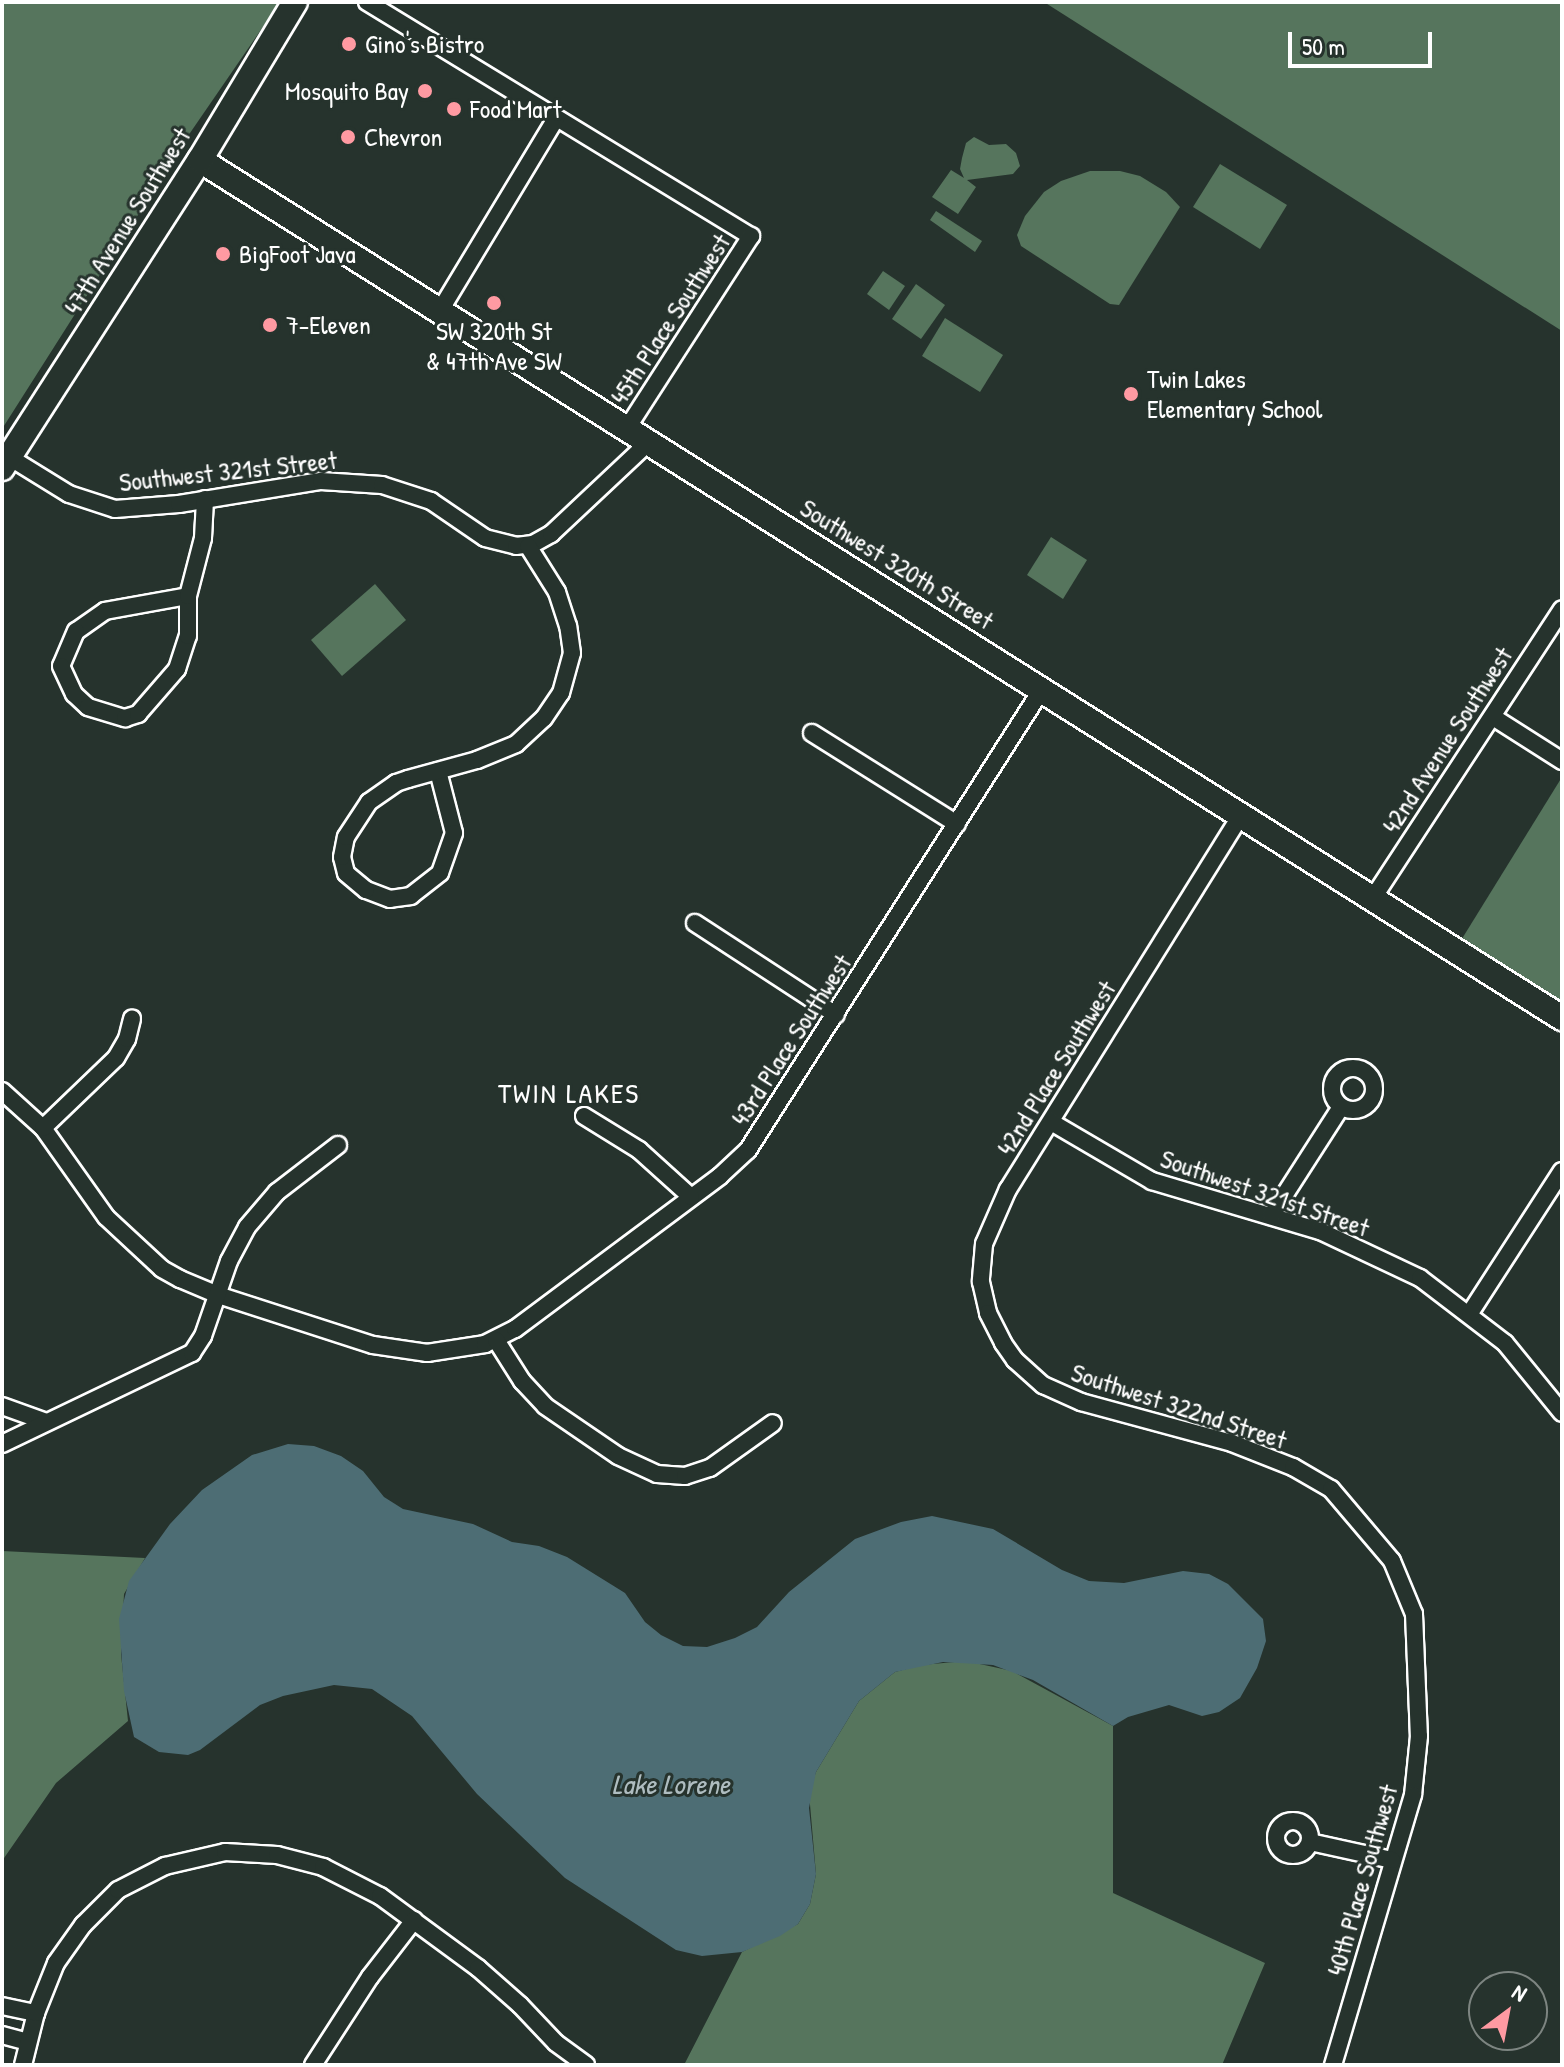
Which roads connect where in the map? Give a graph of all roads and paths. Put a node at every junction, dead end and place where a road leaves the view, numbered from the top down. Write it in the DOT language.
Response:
graph roads {
  1 [pos="295,2"];
  2 [pos="367,2"];
  3 [pos="556,118"];
  4 [pos="200,160"];
  5 [pos="441,309"];
  6 [pos="628,427"];
  7 [pos="650,441"];
  8 [pos="5,462"];
  9 [pos="205,499"];
  10 [pos="528,546"];
  11 [pos="188,596"];
  12 [pos="1562,609"];
  13 [pos="1042,689"];
  14 [pos="1493,717"];
  15 [pos="812,733"];
  16 [pos="1562,761"];
  17 [pos="438,771"];
  18 [pos="1241,815"];
  19 [pos="957,824"];
  20 [pos="1373,898"];
  21 [pos="695,923"];
  22 [pos="836,1015"];
  23 [pos="1562,1018"];
  24 [pos="132,1019"];
  25 [pos="2,1091"];
  26 [pos="1341,1107"];
  27 [pos="584,1116"];
  28 [pos="1051,1122"];
  29 [pos="43,1128"];
  30 [pos="338,1145"];
  31 [pos="1562,1171"];
  32 [pos="691,1197"];
  33 [pos="1271,1216"];
  34 [pos="218,1295"];
  35 [pos="1470,1313"];
  36 [pos="496,1340"];
  37 [pos="1015,1360"];
  38 [pos="2,1406"];
  39 [pos="1562,1413"];
  40 [pos="44,1421"];
  41 [pos="773,1423"];
  42 [pos="2,1444"];
  43 [pos="1293,1467"];
  44 [pos="1310,1842"];
  45 [pos="1392,1860"];
  46 [pos="414,1920"];
  47 [pos="2,2006"];
  48 [pos="36,2013"];
  49 [pos="2,2035"];
  50 [pos="28,2042"];
  51 [pos="23,2065"];
  52 [pos="313,2065"];
  53 [pos="586,2065"];
  54 [pos="1333,2065"];
  1 -- 4 [label="main road, 47th Avenue Southwest"];
  2 -- 3 [label="street"];
  3 -- 5 [label="street"];
  3 -- 6 [label="street, 45th Place Southwest"];
  4 -- 5 [label="main road, Southwest 320th Street"];
  4 -- 8 [label="main road, 47th Avenue Southwest"];
  5 -- 6 [label="main road, Southwest 320th Street"];
  6 -- 7 [label="main road, Southwest 320th Street"];
  7 -- 10 [label="street"];
  7 -- 13 [label="main road, Southwest 320th Street"];
  8 -- 9 [label="street, Southwest 321st Street"];
  9 -- 10 [label="street, Southwest 321st Street"];
  9 -- 11 [label="street"];
  10 -- 17 [label="street"];
  11 -- 11 [label="street"];
  12 -- 14 [label="street, 42nd Avenue Southwest"];
  13 -- 18 [label="main road, Southwest 320th Street"];
  13 -- 19 [label="street, 43rd Place Southwest"];
  14 -- 16 [label="street"];
  14 -- 20 [label="street, 42nd Avenue Southwest"];
  15 -- 19 [label="street"];
  17 -- 17 [label="street"];
  18 -- 20 [label="main road, Southwest 320th Street"];
  18 -- 28 [label="street, 42nd Place Southwest"];
  19 -- 22 [label="street, 43rd Place Southwest"];
  20 -- 23 [label="main road, Southwest 320th Street"];
  21 -- 22 [label="street"];
  22 -- 32 [label="street, 43rd Place Southwest"];
  24 -- 29 [label="street"];
  25 -- 29 [label="street"];
  26 -- 33 [label="street"];
  27 -- 32 [label="street"];
  28 -- 33 [label="street, Southwest 321st Street"];
  28 -- 37 [label="street, 42nd Place Southwest"];
  29 -- 34 [label="street"];
  30 -- 34 [label="street"];
  31 -- 35 [label="street"];
  32 -- 36 [label="street, 43rd Place Southwest"];
  33 -- 35 [label="street, Southwest 321st Street"];
  34 -- 36 [label="street"];
  34 -- 40 [label="street"];
  35 -- 39 [label="street, Southwest 321st Street"];
  36 -- 41 [label="street"];
  37 -- 43 [label="street, Southwest 322nd Street"];
  38 -- 40 [label="street"];
  40 -- 42 [label="street"];
  43 -- 45 [label="street, 40th Place Southwest"];
  44 -- 45 [label="street"];
  45 -- 54 [label="street, 40th Place Southwest"];
  46 -- 48 [label="street"];
  46 -- 52 [label="street"];
  46 -- 53 [label="street"];
  47 -- 48 [label="street"];
  48 -- 50 [label="street"];
  49 -- 50 [label="street"];
  50 -- 51 [label="street"];
}
